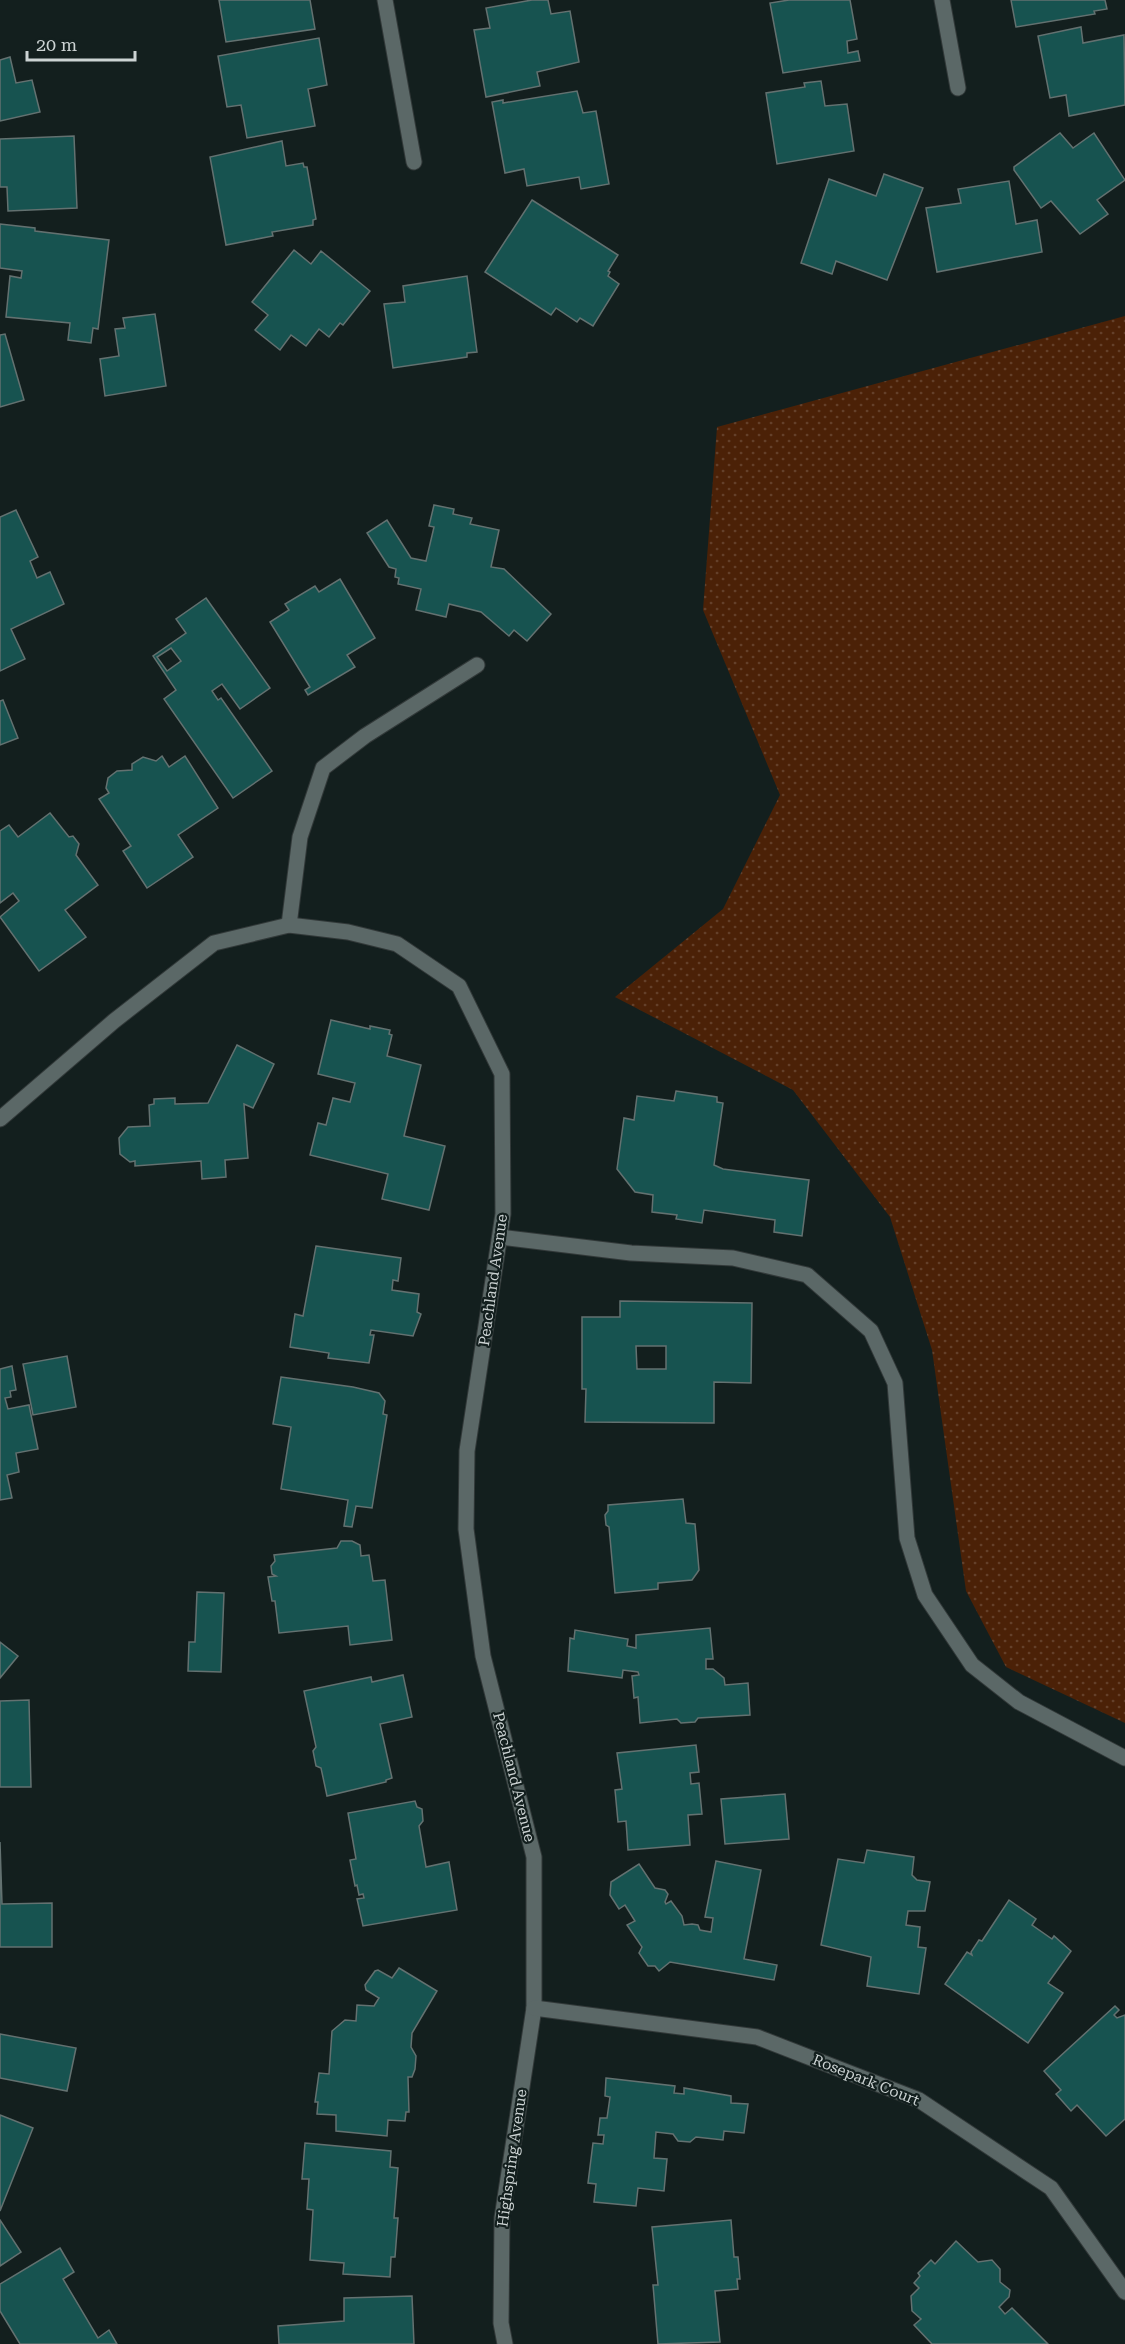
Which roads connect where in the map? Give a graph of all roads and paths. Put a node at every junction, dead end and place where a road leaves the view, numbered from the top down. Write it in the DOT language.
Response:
graph roads {
  1 [pos="385,0"];
  2 [pos="942,0"];
  3 [pos="958,88"];
  4 [pos="414,162"];
  5 [pos="477,665"];
  6 [pos="289,925"];
  7 [pos="0,1119"];
  8 [pos="500,1237"];
  9 [pos="1125,1758"];
  10 [pos="534,2008"];
  11 [pos="1125,2292"];
  12 [pos="505,2344"];
  1 -- 4 [label="street"];
  2 -- 3 [label="street"];
  5 -- 6 [label="street"];
  6 -- 7 [label="street, Peachland Avenue"];
  6 -- 8 [label="street, Peachland Avenue"];
  8 -- 9 [label="street"];
  8 -- 10 [label="street, Peachland Avenue"];
  10 -- 11 [label="street, Rosepark Court"];
  10 -- 12 [label="street, Highspring Avenue"];
}
